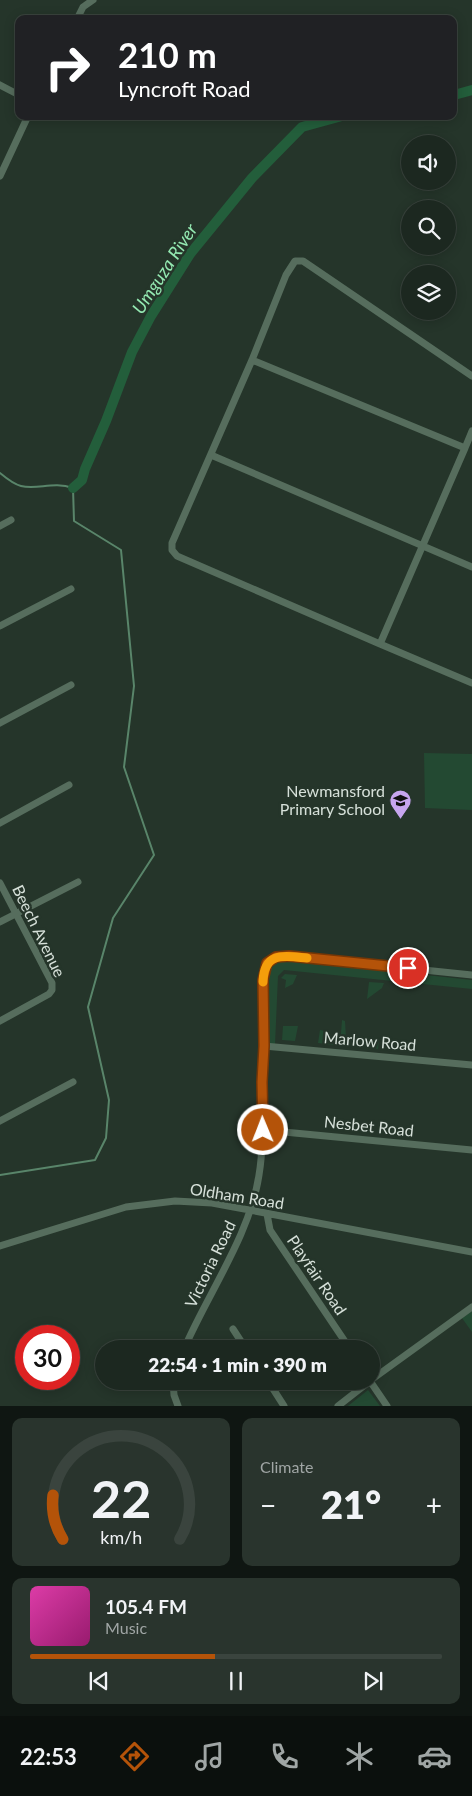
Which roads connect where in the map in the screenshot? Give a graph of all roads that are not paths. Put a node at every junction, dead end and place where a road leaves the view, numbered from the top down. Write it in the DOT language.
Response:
graph roads {
  1 [pos="93,0"];
  2 [pos="79,15"];
  3 [pos="0,85"];
  4 [pos="15,92"];
  5 [pos="26,120"];
  6 [pos="0,176"];
  7 [pos="252,360"];
  8 [pos="472,376"];
  9 [pos="472,431"];
  10 [pos="465,448"];
  11 [pos="211,455"];
  12 [pos="11,520"];
  13 [pos="0,526"];
  14 [pos="422,545"];
  15 [pos="472,567"];
  16 [pos="71,589"];
  17 [pos="0,626"];
  18 [pos="380,644"];
  19 [pos="472,683"];
  20 [pos="71,685"];
  21 [pos="0,723"];
  22 [pos="69,785"];
  23 [pos="0,823"];
  24 [pos="78,882"];
  25 [pos="0,883"];
  26 [pos="16,913"];
  27 [pos="0,922"];
  28 [pos="472,975"];
  29 [pos="0,1021"];
  30 [pos="264,1046"];
  31 [pos="472,1065"];
  32 [pos="73,1082"];
  33 [pos="0,1121"];
  34 [pos="263,1130"];
  35 [pos="472,1150"];
  36 [pos="250,1211"];
  37 [pos="267,1214"];
  38 [pos="0,1246"];
  39 [pos="472,1252"];
  40 [pos="472,1307"];
  41 [pos="233,1329"];
  42 [pos="188,1340"];
  43 [pos="240,1340"];
  44 [pos="344,1340"];
  45 [pos="380,1374"];
  46 [pos="174,1390"];
  47 [pos="274,1390"];
  48 [pos="358,1390"];
  49 [pos="376,1390"];
  50 [pos="178,1406"];
  51 [pos="284,1406"];
  52 [pos="338,1406"];
  53 [pos="387,1406"];
  1 -- 2 [label="street"];
  3 -- 4 [label="street"];
  5 -- 6 [label="street"];
  7 -- 8 [label="street"];
  7 -- 10 [label="street"];
  7 -- 11 [label="street"];
  9 -- 10 [label="street"];
  10 -- 14 [label="street"];
  11 -- 14 [label="street"];
  11 -- 18 [label="street"];
  12 -- 13 [label="street"];
  14 -- 15 [label="street"];
  14 -- 18 [label="street"];
  16 -- 17 [label="street"];
  18 -- 19 [label="street"];
  20 -- 21 [label="street"];
  22 -- 23 [label="street"];
  24 -- 26 [label="street"];
  25 -- 26 [label="street, Beech Avenue"];
  26 -- 27 [label="street"];
  26 -- 29 [label="street, Beech Avenue"];
  28 -- 30 [label="street, Victoria Road"];
  30 -- 31 [label="street, Marlow Road"];
  30 -- 34 [label="street, Victoria Road"];
  32 -- 33 [label="street"];
  34 -- 35 [label="street, Nesbet Road"];
  34 -- 36 [label="street, Victoria Road"];
  36 -- 37 [label="street, Oldham Road"];
  36 -- 38 [label="street, Oldham Road"];
  36 -- 42 [label="street, Victoria Road"];
  37 -- 39 [label="street, Oldham Road"];
  37 -- 44 [label="street, Playfair Road"];
  40 -- 45 [label="street"];
  41 -- 43 [label="street"];
  46 -- 50 [label="street"];
  47 -- 51 [label="street"];
  48 -- 52 [label="street"];
  49 -- 53 [label="street"];
}
